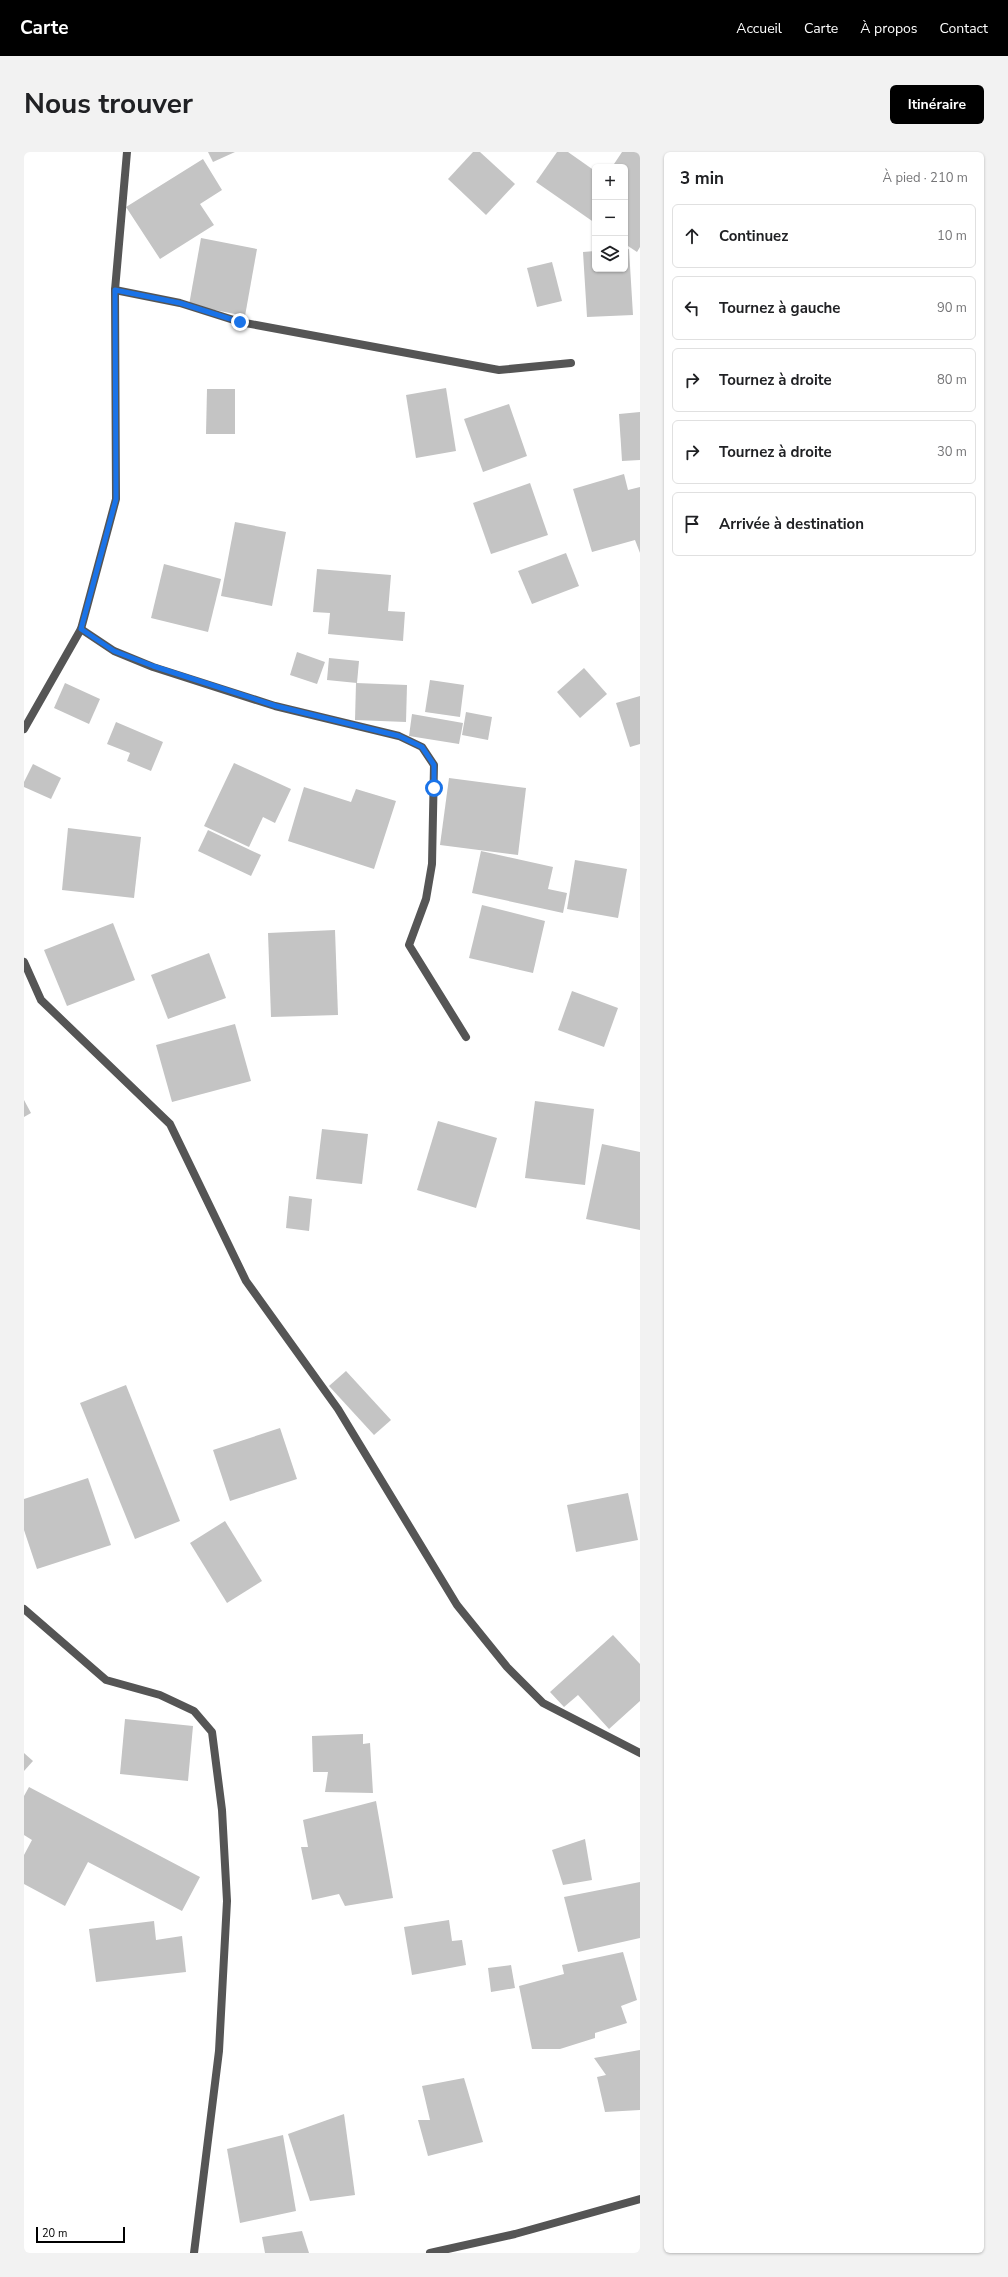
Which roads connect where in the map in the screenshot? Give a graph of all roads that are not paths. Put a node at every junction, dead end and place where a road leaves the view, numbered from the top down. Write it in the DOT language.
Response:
graph roads {
  1 [pos="127,152"];
  2 [pos="115,290"];
  3 [pos="572,363"];
  4 [pos="81,629"];
  5 [pos="24,729"];
  6 [pos="24,962"];
  7 [pos="466,1037"];
  8 [pos="24,1609"];
  9 [pos="640,1753"];
  10 [pos="640,2199"];
  11 [pos="194,2253"];
  12 [pos="430,2253"];
  1 -- 2 [label="street"];
  2 -- 3 [label="street"];
  2 -- 4 [label="street"];
  4 -- 5 [label="street"];
  4 -- 7 [label="street"];
  6 -- 9 [label="street"];
  8 -- 11 [label="street"];
  10 -- 12 [label="street"];
}
